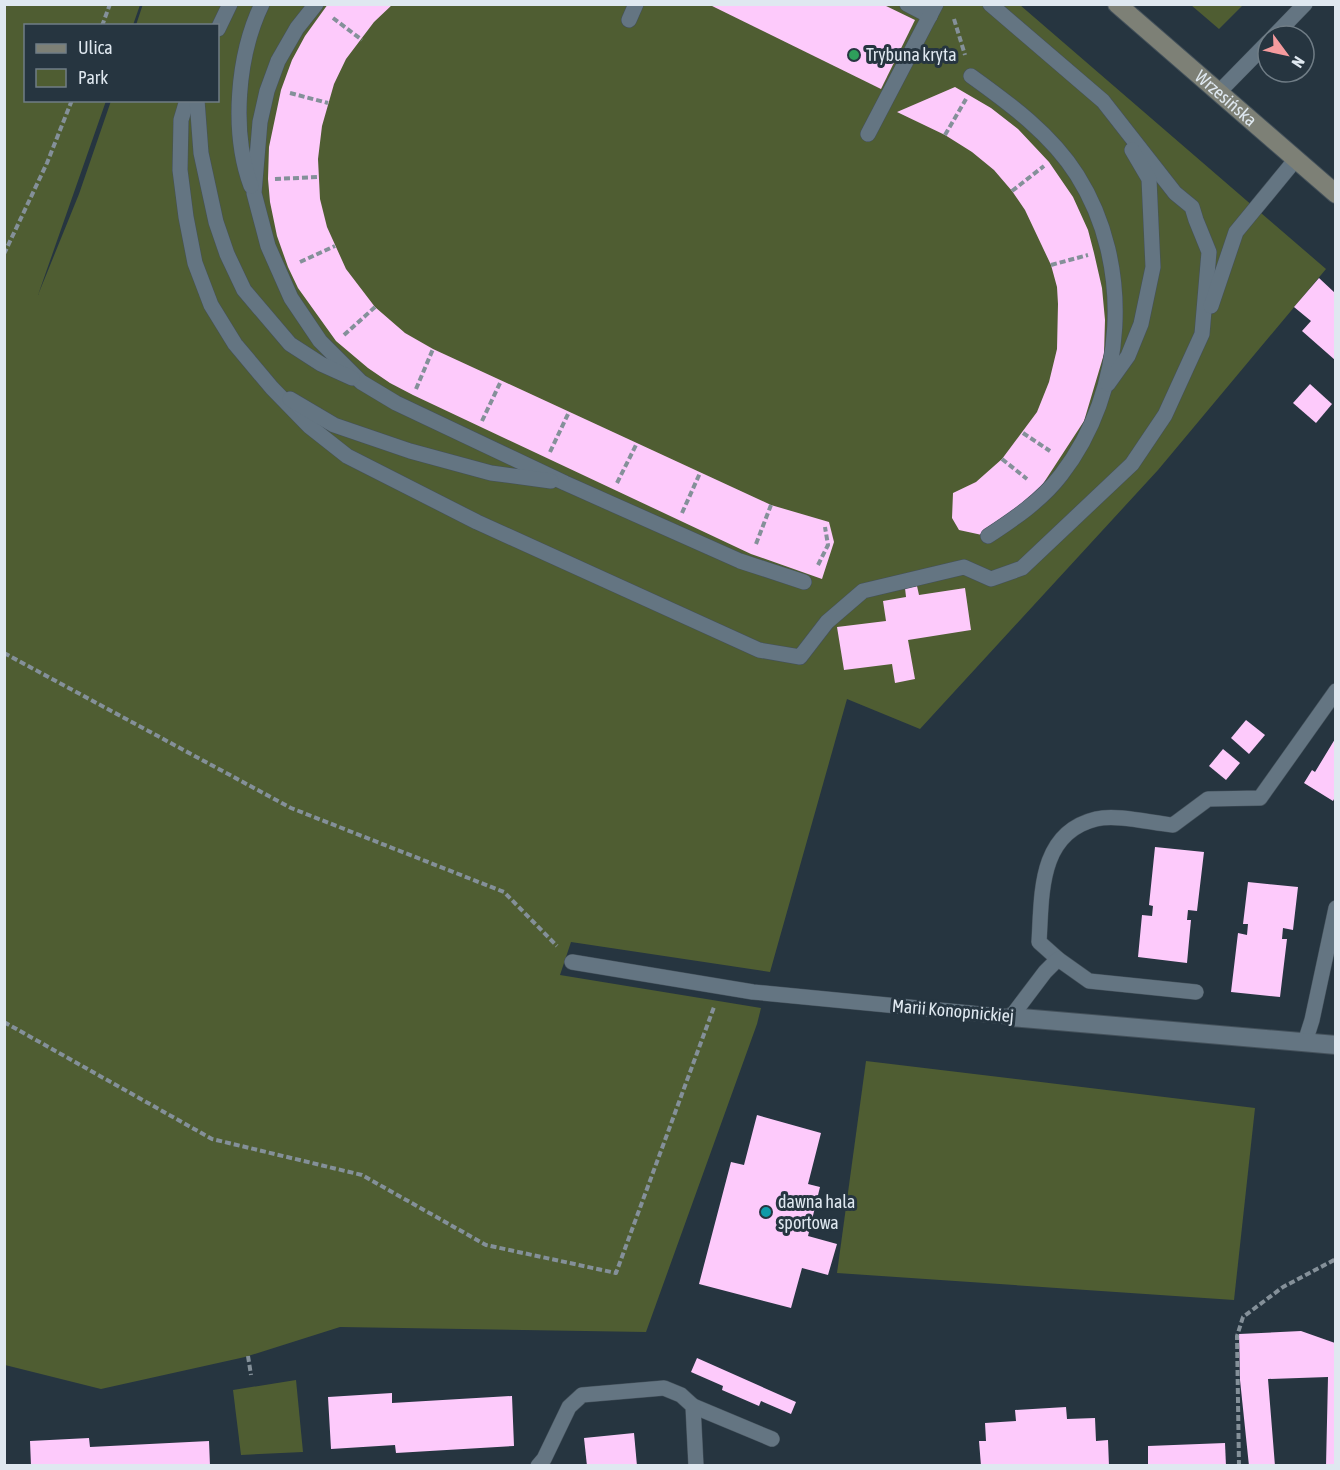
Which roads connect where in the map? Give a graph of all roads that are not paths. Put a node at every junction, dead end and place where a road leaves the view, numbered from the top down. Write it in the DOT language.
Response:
graph roads {
  1 [pos="230,4"];
  2 [pos="262,4"];
  3 [pos="316,4"];
  4 [pos="636,4"];
  5 [pos="907,4"];
  6 [pos="990,4"];
  7 [pos="1117,4"];
  8 [pos="1305,4"];
  9 [pos="933,10"];
  10 [pos="629,20"];
  11 [pos="1286,24"];
  12 [pos="219,27"];
  13 [pos="1256,54"];
  14 [pos="971,76"];
  15 [pos="1218,93"];
  16 [pos="1103,101"];
  17 [pos="186,102"];
  18 [pos="197,102"];
  19 [pos="868,134"];
  20 [pos="1296,159"];
  21 [pos="254,193"];
  22 [pos="1335,194"];
  23 [pos="1202,334"];
  24 [pos="361,382"];
  25 [pos="1107,386"];
  26 [pos="272,388"];
  27 [pos="565,483"];
  28 [pos="988,536"];
  29 [pos="804,582"];
  30 [pos="1335,691"];
  31 [pos="1335,908"];
  32 [pos="1332,935"];
  33 [pos="1058,959"];
  34 [pos="572,962"];
  35 [pos="1196,992"];
  36 [pos="1011,1017"];
  37 [pos="1305,1042"];
  38 [pos="1335,1045"];
  39 [pos="693,1406"];
  40 [pos="772,1438"];
  41 [pos="543,1464"];
  42 [pos="696,1466"];
  1 -- 12 [label="lane"];
  2 -- 21 [label="lane"];
  3 -- 21 [label="lane"];
  4 -- 10 [label="lane"];
  5 -- 9 [label="lane"];
  6 -- 16 [label="lane"];
  7 -- 15 [label="street, Wrzesińska"];
  8 -- 11 [label="lane"];
  9 -- 19 [label="lane"];
  13 -- 15 [label="lane"];
  14 -- 25 [label="lane"];
  15 -- 20 [label="street, Wrzesińska"];
  16 -- 23 [label="lane"];
  16 -- 25 [label="lane"];
  17 -- 26 [label="lane"];
  18 -- 24 [label="lane"];
  20 -- 22 [label="street, Wrzesińska"];
  20 -- 23 [label="lane"];
  21 -- 24 [label="lane"];
  23 -- 26 [label="lane"];
  24 -- 27 [label="lane"];
  25 -- 28 [label="lane"];
  26 -- 27 [label="lane"];
  27 -- 29 [label="lane"];
  30 -- 33 [label="lane"];
  31 -- 32 [label="lane"];
  32 -- 37 [label="lane"];
  33 -- 35 [label="lane"];
  33 -- 36 [label="lane"];
  34 -- 36 [label="lane, Marii Konopnickiej"];
  36 -- 37 [label="street, Marii Konopnickiej"];
  37 -- 38 [label="street, Marii Konopnickiej"];
  39 -- 40 [label="lane"];
  39 -- 41 [label="lane"];
  39 -- 42 [label="lane"];
}
